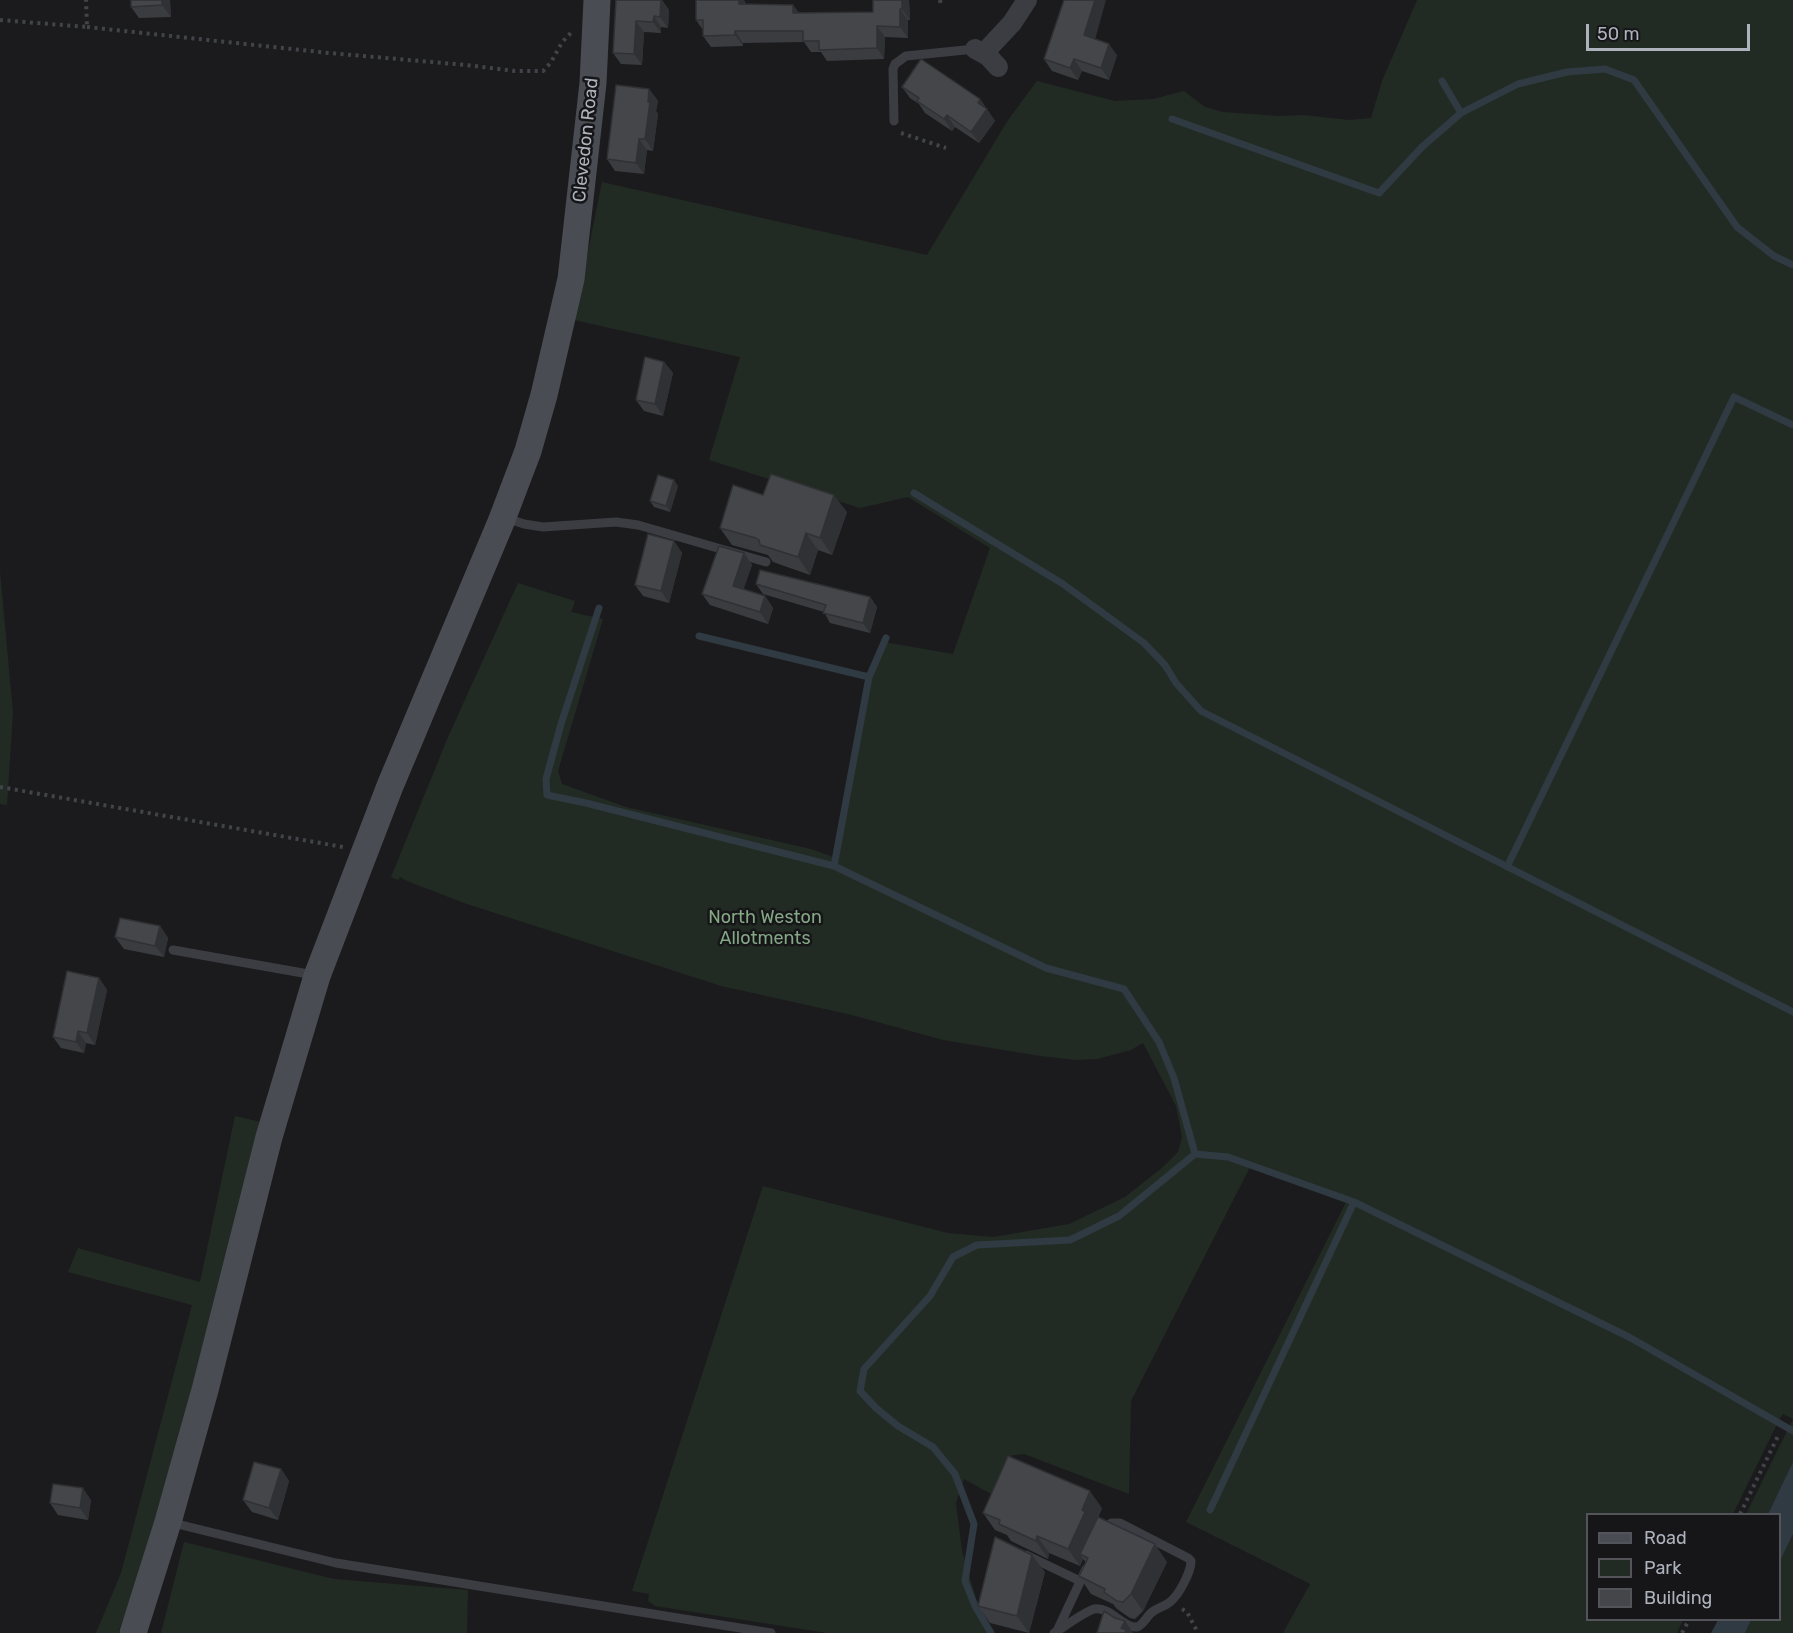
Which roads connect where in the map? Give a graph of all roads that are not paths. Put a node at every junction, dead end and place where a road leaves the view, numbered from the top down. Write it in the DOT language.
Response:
graph roads {
  1 [pos="1027,0"];
  2 [pos="597,11"];
  3 [pos="980,51"];
  4 [pos="998,67"];
  5 [pos="894,121"];
  6 [pos="503,517"];
  7 [pos="766,562"];
  8 [pos="173,950"];
  9 [pos="316,976"];
  10 [pos="168,1522"];
  11 [pos="1100,1539"];
  12 [pos="1017,1552"];
  13 [pos="1090,1560"];
  14 [pos="1080,1581"];
  15 [pos="1055,1632"];
  16 [pos="133,1633"];
  17 [pos="771,1633"];
  1 -- 3 [label="street"];
  2 -- 6 [label="main road, Clevedon Road"];
  3 -- 4 [label="street"];
  3 -- 5 [label="lane"];
  6 -- 7 [label="lane"];
  6 -- 9 [label="main road, Clevedon Road"];
  8 -- 9 [label="lane"];
  9 -- 10 [label="main road, Clevedon Road"];
  10 -- 16 [label="main road, Clevedon Road"];
  10 -- 17 [label="lane"];
  11 -- 15 [label="lane"];
  12 -- 14 [label="lane"];
  13 -- 14 [label="lane"];
  14 -- 15 [label="lane"];
}
